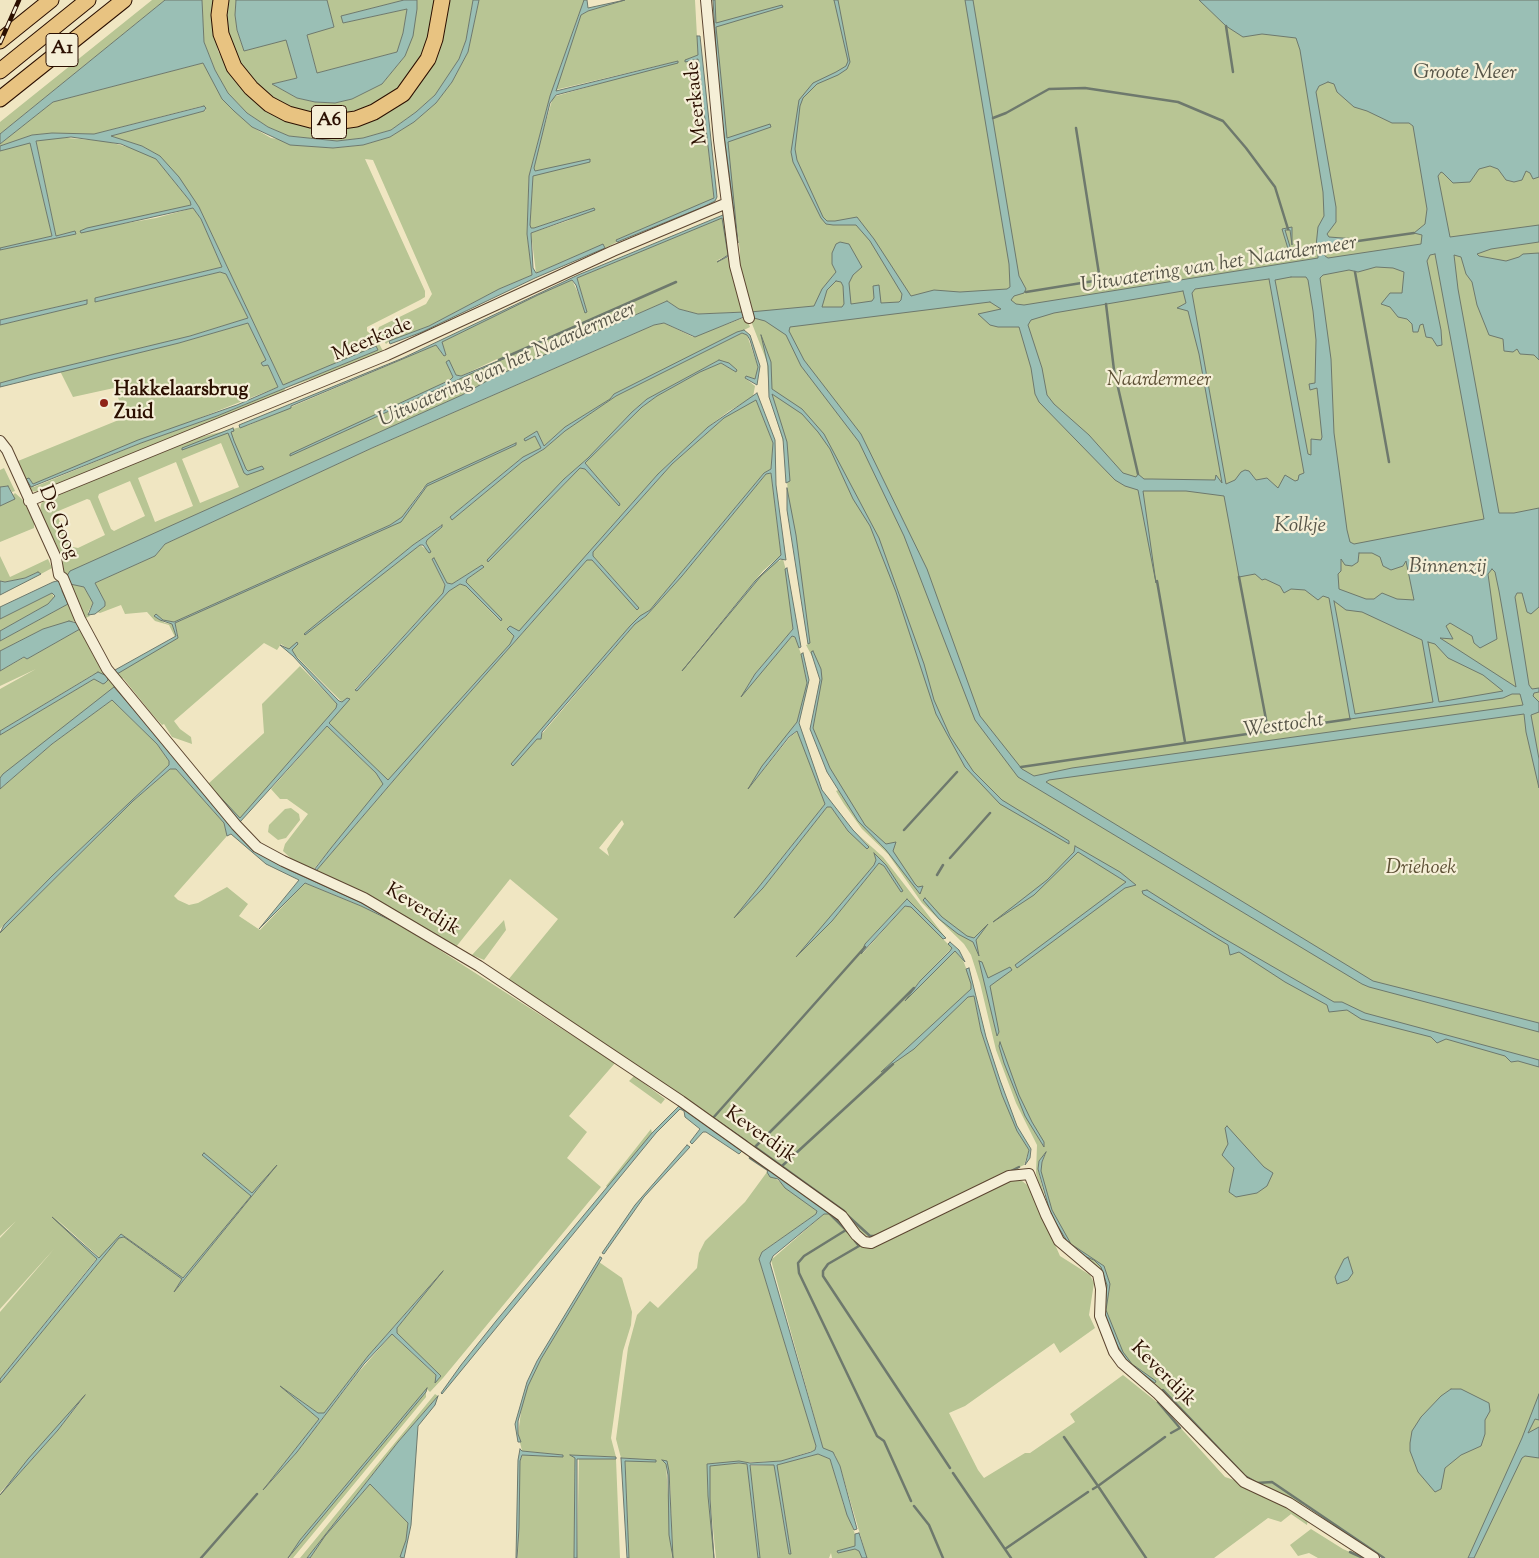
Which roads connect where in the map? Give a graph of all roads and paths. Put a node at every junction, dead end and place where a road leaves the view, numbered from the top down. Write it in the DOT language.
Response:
graph roads {
  1 [pos="88,0"];
  2 [pos="124,0"];
  3 [pos="221,0"];
  4 [pos="442,0"];
  5 [pos="706,0"];
  6 [pos="46,3"];
  7 [pos="0,40"];
  8 [pos="0,71"];
  9 [pos="0,99"];
  10 [pos="727,203"];
  11 [pos="748,314"];
  12 [pos="0,441"];
  13 [pos="29,501"];
  14 [pos="80,619"];
  15 [pos="1374,1558"];
  1 -- 8 [label="highway, A1"];
  2 -- 9 [label="highway, A1"];
  3 -- 4 [label="highway, A6"];
  5 -- 10 [label="street, Meerkade"];
  6 -- 7 [label="highway, A1"];
  10 -- 11 [label="street, Meerkade"];
  10 -- 13 [label="street, Meerkade"];
  12 -- 13 [label="street, De Goog"];
  13 -- 14 [label="street, De Goog"];
  14 -- 15 [label="street, Keverdijk"];
}
